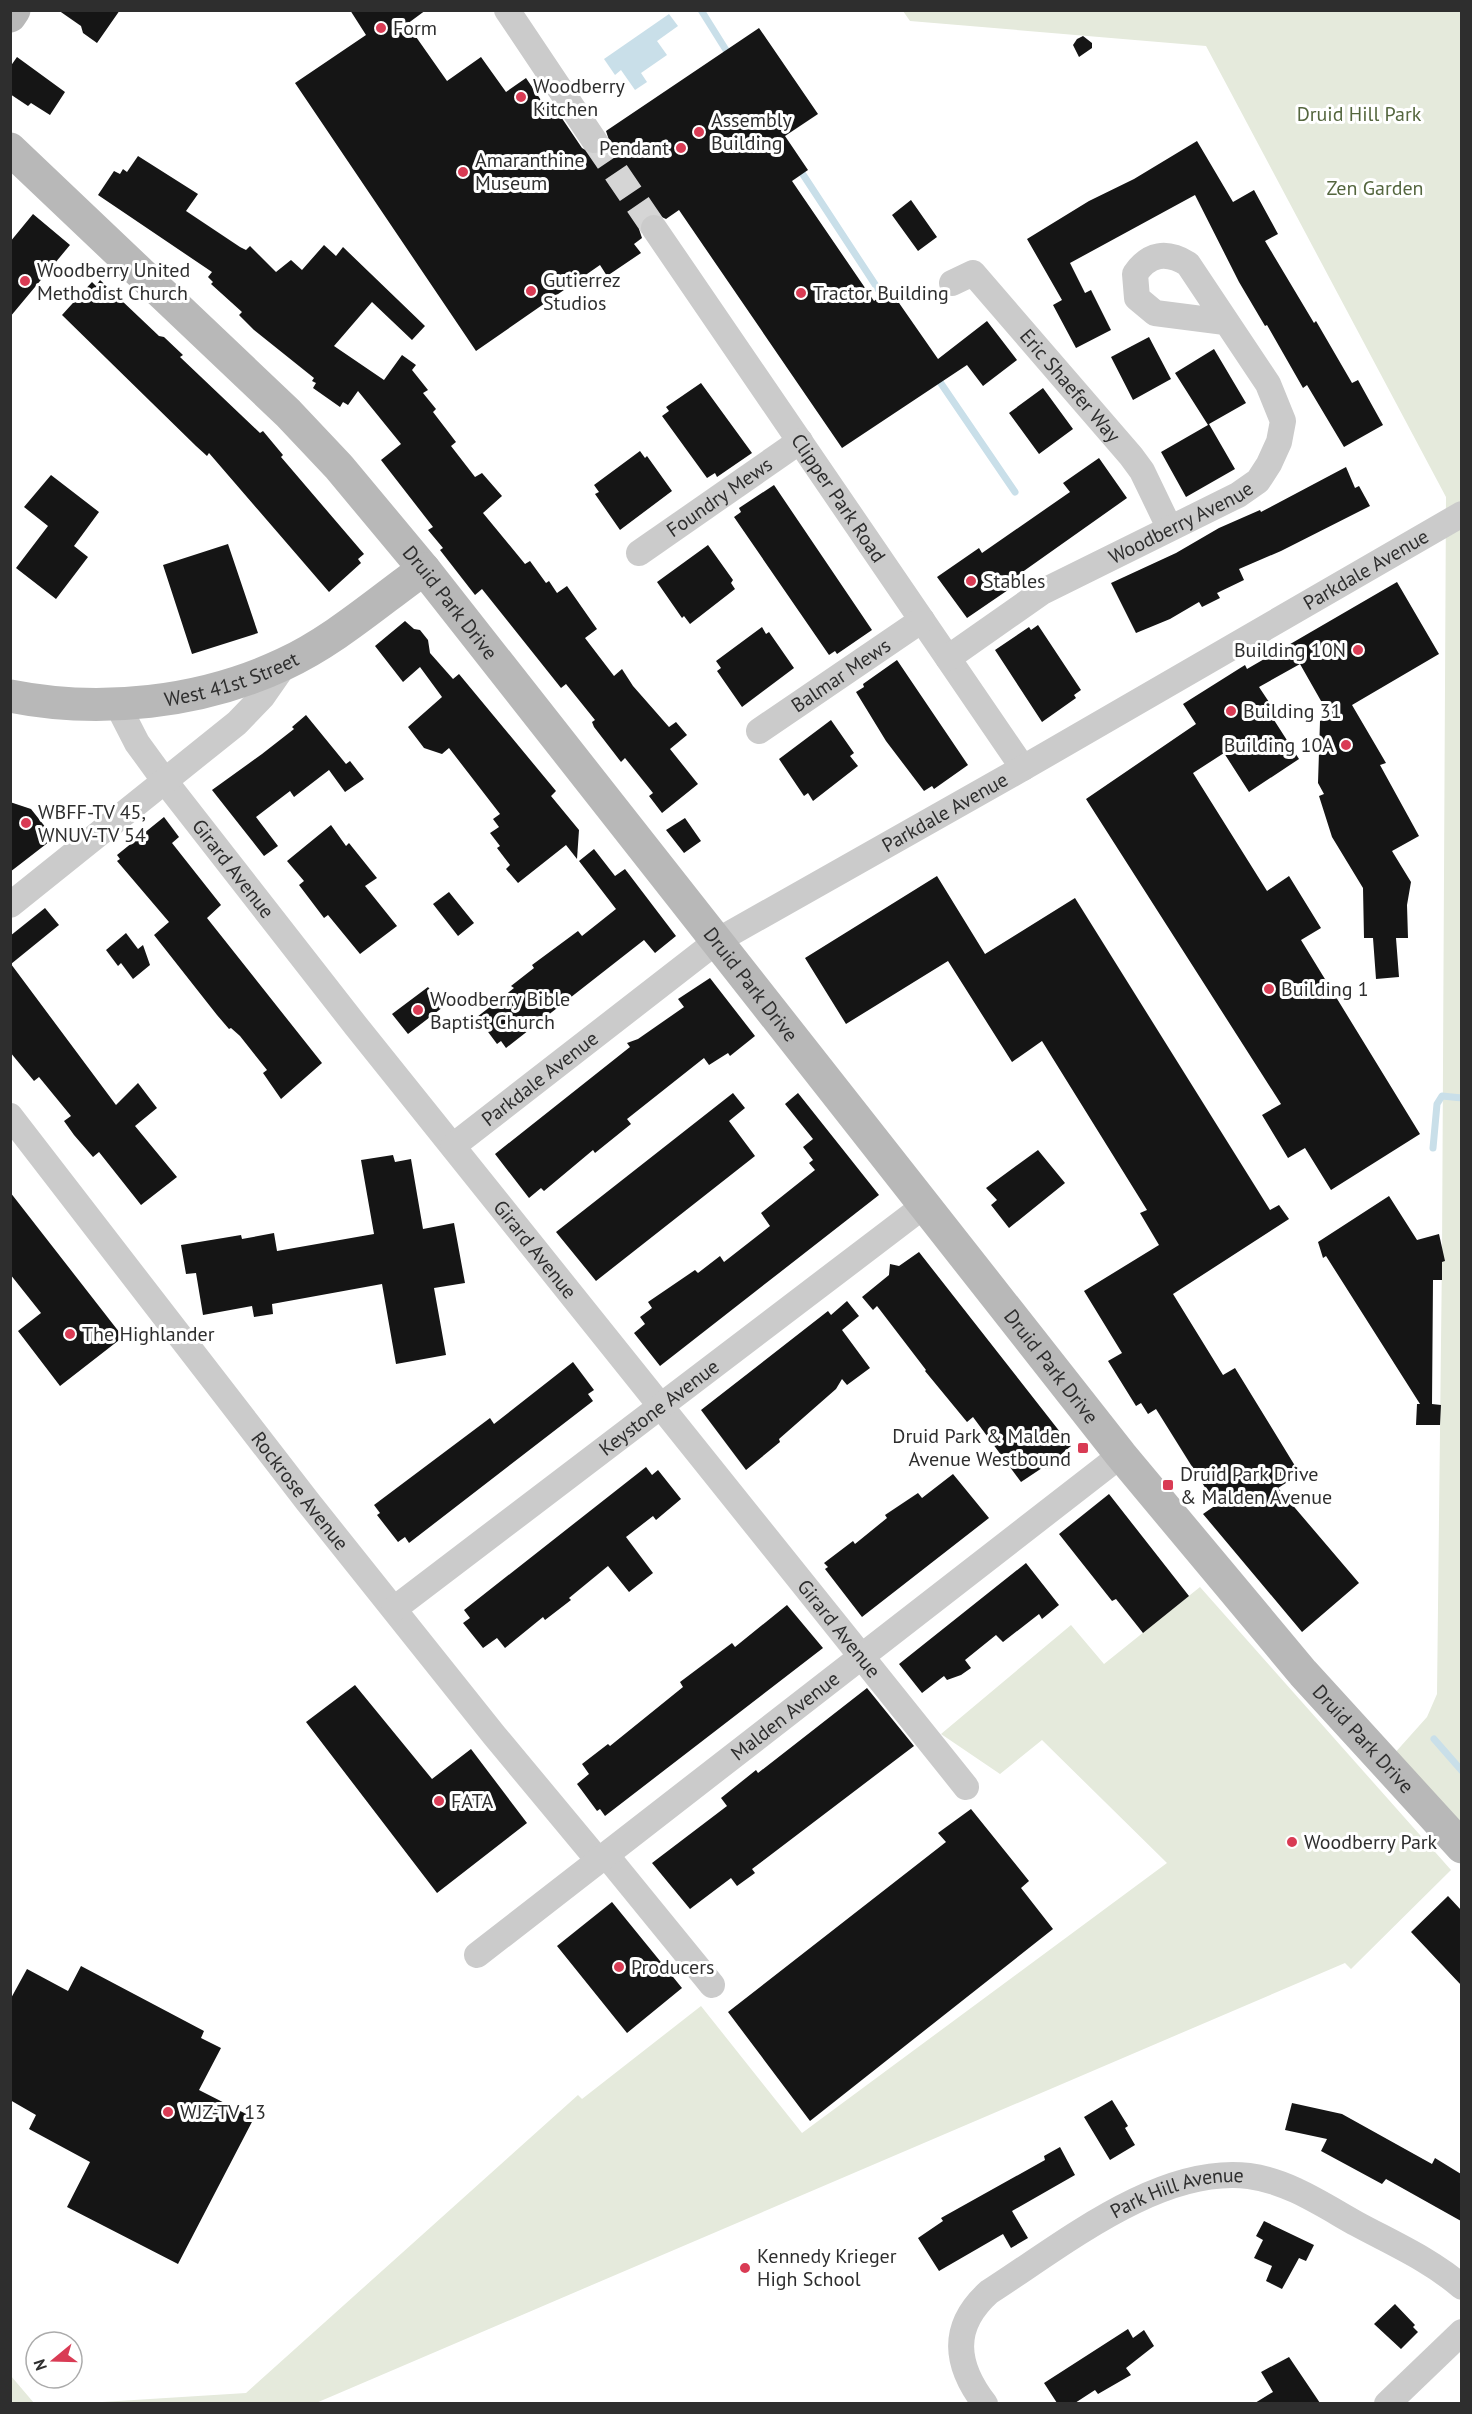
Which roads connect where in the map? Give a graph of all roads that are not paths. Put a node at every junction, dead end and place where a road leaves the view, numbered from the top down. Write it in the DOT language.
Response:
graph roads {
  1 [pos="14,10"];
  2 [pos="507,10"];
  3 [pos="10,16"];
  4 [pos="594,140"];
  5 [pos="10,149"];
  6 [pos="654,228"];
  7 [pos="952,283"];
  8 [pos="1226,322"];
  9 [pos="800,441"];
  10 [pos="1461,514"];
  11 [pos="1169,527"];
  12 [pos="639,553"];
  13 [pos="424,568"];
  14 [pos="922,620"];
  15 [pos="948,658"];
  16 [pos="285,664"];
  17 [pos="10,696"];
  18 [pos="117,704"];
  19 [pos="759,731"];
  20 [pos="1023,768"];
  21 [pos="164,780"];
  22 [pos="10,905"];
  23 [pos="717,941"];
  24 [pos="10,1116"];
  25 [pos="453,1146"];
  26 [pos="925,1205"];
  27 [pos="659,1404"];
  28 [pos="1121,1455"];
  29 [pos="394,1609"];
  30 [pos="861,1657"];
  31 [pos="966,1787"];
  32 [pos="1461,1846"];
  33 [pos="602,1858"];
  34 [pos="477,1955"];
  35 [pos="712,1985"];
  36 [pos="1461,2287"];
  37 [pos="1461,2332"];
  38 [pos="986,2403"];
  39 [pos="1387,2403"];
  1 -- 3 [label="main road"];
  2 -- 4 [label="street"];
  5 -- 13 [label="main road, Druid Park Drive"];
  6 -- 9 [label="street, Clipper Park Road"];
  7 -- 11 [label="street, Eric Shaefer Way"];
  8 -- 11 [label="street, Woodberry Avenue"];
  9 -- 12 [label="street, Foundry Mews"];
  9 -- 14 [label="street, Clipper Park Road"];
  10 -- 20 [label="street, Parkdale Avenue"];
  11 -- 15 [label="street, Woodberry Avenue"];
  13 -- 16 [label="main road, West 41st Street"];
  13 -- 23 [label="main road, Druid Park Drive"];
  14 -- 15 [label="street, Clipper Park Road"];
  14 -- 19 [label="street, Balmar Mews"];
  15 -- 20 [label="street, Clipper Park Road"];
  16 -- 18 [label="main road, West 41st Street"];
  16 -- 21 [label="street"];
  17 -- 18 [label="main road, West 41st Street"];
  18 -- 21 [label="street, Girard Avenue"];
  20 -- 23 [label="street, Parkdale Avenue"];
  21 -- 22 [label="street"];
  21 -- 25 [label="street, Girard Avenue"];
  23 -- 25 [label="street, Parkdale Avenue"];
  23 -- 26 [label="main road, Druid Park Drive"];
  24 -- 29 [label="street, Rockrose Avenue"];
  25 -- 27 [label="street, Girard Avenue"];
  26 -- 27 [label="street, Keystone Avenue"];
  26 -- 28 [label="main road, Druid Park Drive"];
  27 -- 29 [label="street, Keystone Avenue"];
  27 -- 30 [label="street, Girard Avenue"];
  28 -- 30 [label="street, Malden Avenue"];
  28 -- 32 [label="main road, Druid Park Drive"];
  29 -- 33 [label="street, Rockrose Avenue"];
  30 -- 31 [label="street, Girard Avenue"];
  30 -- 33 [label="street, Malden Avenue"];
  33 -- 34 [label="street, Malden Avenue"];
  33 -- 35 [label="street, Rockrose Avenue"];
  36 -- 38 [label="street, Park Hill Avenue"];
  37 -- 39 [label="street"];
}
